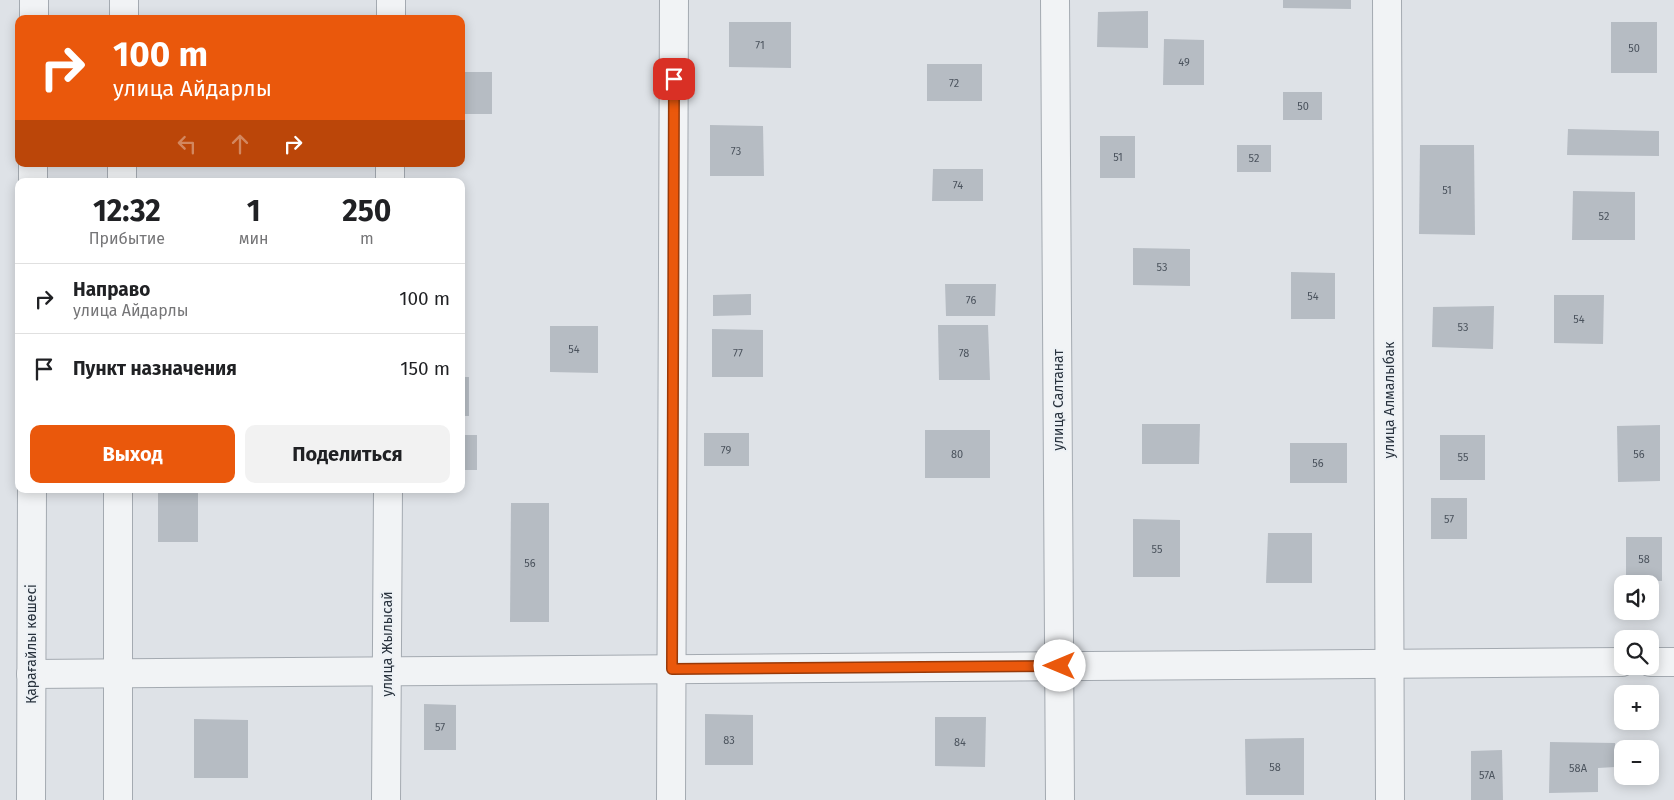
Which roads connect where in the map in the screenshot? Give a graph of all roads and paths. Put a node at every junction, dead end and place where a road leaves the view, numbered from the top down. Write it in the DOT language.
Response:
graph roads {
  1 [pos="34,0"];
  2 [pos="124,0"];
  3 [pos="392,0"];
  4 [pos="674,0"];
  5 [pos="1055,0"];
  6 [pos="1387,0"];
  7 [pos="34,15"];
  8 [pos="124,15"];
  9 [pos="391,15"];
  10 [pos="32,493"];
  11 [pos="118,493"];
  12 [pos="388,493"];
  13 [pos="1614,662"];
  14 [pos="1659,662"];
  15 [pos="1674,662"];
  16 [pos="1390,664"];
  17 [pos="1060,666"];
  18 [pos="672,669"];
  19 [pos="387,671"];
  20 [pos="116,673"];
  21 [pos="31,674"];
  22 [pos="31,800"];
  23 [pos="118,800"];
  24 [pos="386,800"];
  25 [pos="671,800"];
  26 [pos="1060,800"];
  27 [pos="1390,800"];
  1 -- 7 [label="street"];
  2 -- 8 [label="street"];
  3 -- 9 [label="street"];
  4 -- 18 [label="street"];
  5 -- 17 [label="street, улица Салтанат"];
  6 -- 16 [label="street, улица Алмалыбак"];
  10 -- 21 [label="street, Қарағайлы көшесі"];
  11 -- 20 [label="street"];
  12 -- 19 [label="street, улица Жылысай"];
  13 -- 16 [label="street"];
  14 -- 15 [label="street"];
  16 -- 17 [label="street"];
  16 -- 27 [label="street, улица Алмалыбак"];
  17 -- 18 [label="street"];
  17 -- 26 [label="street, улица Салтанат"];
  18 -- 19 [label="street"];
  18 -- 25 [label="street"];
  19 -- 20 [label="street"];
  19 -- 24 [label="street, улица Жылысай"];
  20 -- 21 [label="street"];
  20 -- 23 [label="street"];
  21 -- 22 [label="street, Қарағайлы көшесі"];
}
